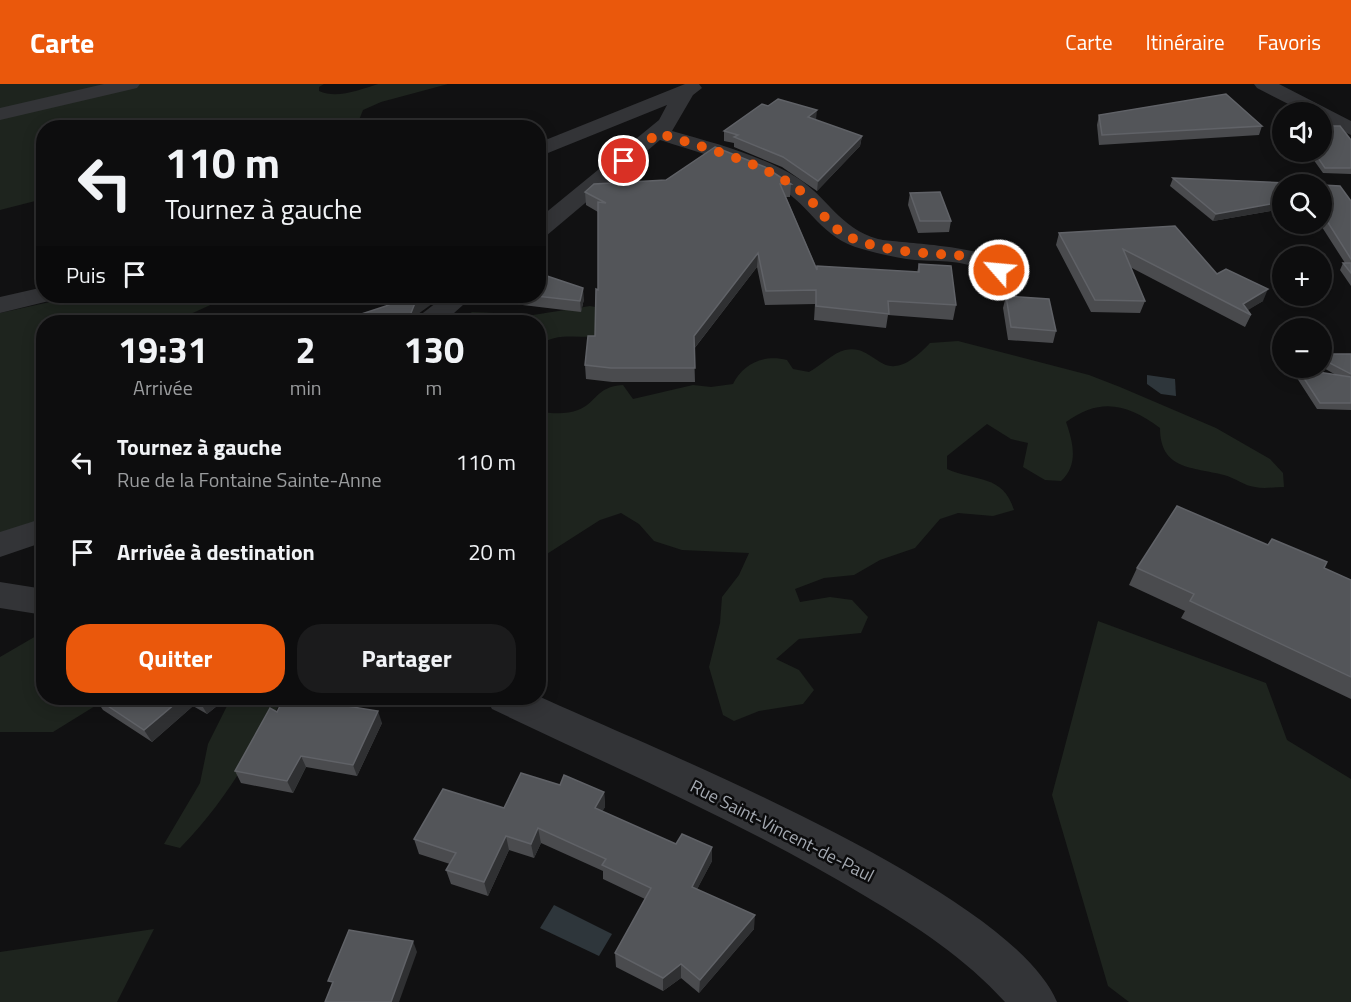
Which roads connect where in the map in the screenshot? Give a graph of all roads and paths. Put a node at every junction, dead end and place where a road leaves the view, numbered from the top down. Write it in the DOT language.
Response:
graph roads {
  1 [pos="130,84"];
  2 [pos="1264,84"];
  3 [pos="693,87"];
  4 [pos="0,114"];
  5 [pos="1351,129"];
  6 [pos="658,133"];
  7 [pos="546,148"];
  8 [pos="546,224"];
  9 [pos="999,279"];
  10 [pos="36,297"];
  11 [pos="451,303"];
  12 [pos="0,305"];
  13 [pos="437,315"];
  14 [pos="36,532"];
  15 [pos="0,545"];
  16 [pos="2,599"];
  17 [pos="36,601"];
  18 [pos="520,705"];
  19 [pos="1034,1002"];
  1 -- 4 [label="street"];
  2 -- 5 [label="street"];
  3 -- 6 [label="street"];
  3 -- 7 [label="street"];
  6 -- 8 [label="street"];
  6 -- 9 [label="street"];
  10 -- 12 [label="street"];
  11 -- 13 [label="street"];
  14 -- 15 [label="street"];
  16 -- 17 [label="street"];
  18 -- 19 [label="street, Rue Saint-Vincent-de-Paul"];
}
